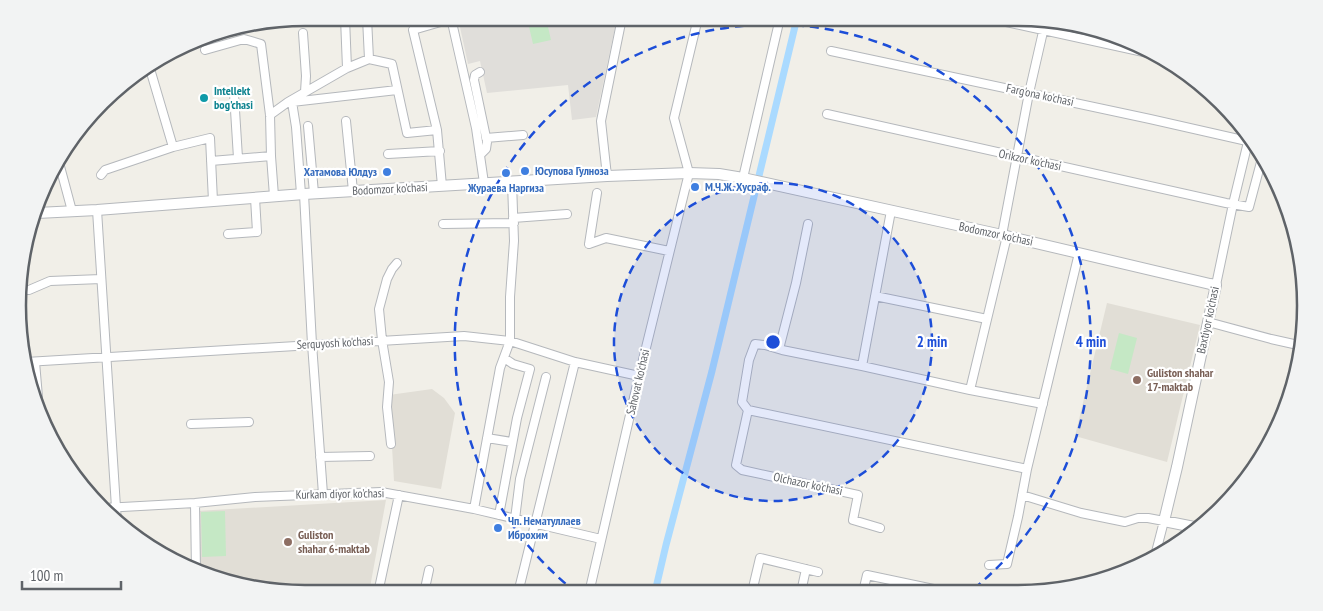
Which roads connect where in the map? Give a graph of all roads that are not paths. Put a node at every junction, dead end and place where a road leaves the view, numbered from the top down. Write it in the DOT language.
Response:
graph roads {
  1 [pos="345,26"];
  2 [pos="367,26"];
  3 [pos="426,26"];
  4 [pos="453,26"];
  5 [pos="620,26"];
  6 [pos="696,26"];
  7 [pos="778,26"];
  8 [pos="1044,28"];
  9 [pos="1058,30"];
  10 [pos="304,33"];
  11 [pos="1116,45"];
  12 [pos="205,50"];
  13 [pos="832,51"];
  14 [pos="369,59"];
  15 [pos="348,68"];
  16 [pos="151,72"];
  17 [pos="480,72"];
  18 [pos="398,90"];
  19 [pos="304,92"];
  20 [pos="1029,93"];
  21 [pos="234,94"];
  22 [pos="290,102"];
  23 [pos="827,114"];
  24 [pos="270,115"];
  25 [pos="346,121"];
  26 [pos="308,126"];
  27 [pos="437,130"];
  28 [pos="523,135"];
  29 [pos="486,138"];
  30 [pos="1242,140"];
  31 [pos="1247,146"];
  32 [pos="173,147"];
  33 [pos="440,151"];
  34 [pos="388,154"];
  35 [pos="480,155"];
  36 [pos="271,156"];
  37 [pos="1017,157"];
  38 [pos="238,158"];
  39 [pos="211,161"];
  40 [pos="1260,167"];
  41 [pos="61,171"];
  42 [pos="689,173"];
  43 [pos="101,175"];
  44 [pos="607,176"];
  45 [pos="746,179"];
  46 [pos="512,182"];
  47 [pos="484,183"];
  48 [pos="442,186"];
  49 [pos="353,191"];
  50 [pos="597,193"];
  51 [pos="306,194"];
  52 [pos="274,196"];
  53 [pos="255,198"];
  54 [pos="213,201"];
  55 [pos="1233,204"];
  56 [pos="97,210"];
  57 [pos="72,211"];
  58 [pos="891,211"];
  59 [pos="42,213"];
  60 [pos="567,214"];
  61 [pos="513,220"];
  62 [pos="443,224"];
  63 [pos="808,224"];
  64 [pos="228,234"];
  65 [pos="1004,235"];
  66 [pos="669,251"];
  67 [pos="1080,253"];
  68 [pos="397,263"];
  69 [pos="101,279"];
  70 [pos="1216,285"];
  71 [pos="27,290"];
  72 [pos="875,296"];
  73 [pos="988,319"];
  74 [pos="1208,322"];
  75 [pos="382,340"];
  76 [pos="510,341"];
  77 [pos="312,344"];
  78 [pos="1294,344"];
  79 [pos="779,349"];
  80 [pos="106,357"];
  81 [pos="504,358"];
  82 [pos="32,362"];
  83 [pos="575,362"];
  84 [pos="862,366"];
  85 [pos="639,376"];
  86 [pos="546,377"];
  87 [pos="970,390"];
  88 [pos="1043,404"];
  89 [pos="748,410"];
  90 [pos="249,422"];
  91 [pos="191,424"];
  92 [pos="487,438"];
  93 [pos="512,442"];
  94 [pos="391,444"];
  95 [pos="370,456"];
  96 [pos="320,457"];
  97 [pos="1027,469"];
  98 [pos="323,494"];
  99 [pos="398,495"];
  100 [pos="1022,495"];
  101 [pos="195,503"];
  102 [pos="113,507"];
  103 [pos="116,507"];
  104 [pos="474,508"];
  105 [pos="116,511"];
  106 [pos="498,515"];
  107 [pos="515,519"];
  108 [pos="1164,521"];
  109 [pos="535,524"];
  110 [pos="1188,526"];
  111 [pos="880,528"];
  112 [pos="601,539"];
  113 [pos="1157,547"];
  114 [pos="196,562"];
  115 [pos="989,565"];
  116 [pos="806,569"];
  117 [pos="430,570"];
  118 [pos="818,572"];
  119 [pos="380,585"];
  120 [pos="426,585"];
  121 [pos="520,585"];
  122 [pos="591,585"];
  123 [pos="754,585"];
  124 [pos="803,585"];
  125 [pos="865,585"];
  126 [pos="914,585"];
  1 -- 15 [label="street"];
  2 -- 14 [label="street"];
  3 -- 27 [label="street"];
  4 -- 35 [label="street"];
  5 -- 44 [label="street"];
  6 -- 42 [label="street"];
  7 -- 45 [label="street"];
  8 -- 20 [label="street"];
  9 -- 11 [label="street"];
  10 -- 19 [label="street"];
  12 -- 24 [label="street"];
  13 -- 20 [label="street, Farg'ona ko'chasi"];
  14 -- 15 [label="street"];
  14 -- 18 [label="street"];
  15 -- 19 [label="street"];
  16 -- 32 [label="street"];
  17 -- 29 [label="street"];
  18 -- 22 [label="street"];
  18 -- 27 [label="street"];
  19 -- 22 [label="street"];
  20 -- 30 [label="street, Farg'ona ko'chasi"];
  20 -- 37 [label="street"];
  21 -- 38 [label="street"];
  22 -- 24 [label="street"];
  22 -- 51 [label="street"];
  23 -- 37 [label="street, Orikzor ko'chasi"];
  24 -- 36 [label="street"];
  25 -- 49 [label="street"];
  26 -- 51 [label="street"];
  27 -- 33 [label="street"];
  28 -- 29 [label="street"];
  29 -- 35 [label="street"];
  31 -- 55 [label="street, Baxtiyor ko'chasi"];
  32 -- 39 [label="street"];
  32 -- 43 [label="street"];
  33 -- 34 [label="street"];
  33 -- 48 [label="street"];
  35 -- 47 [label="street"];
  36 -- 38 [label="street"];
  36 -- 52 [label="street"];
  37 -- 55 [label="street, Orikzor ko'chasi"];
  37 -- 65 [label="street"];
  38 -- 39 [label="street"];
  39 -- 54 [label="street"];
  40 -- 55 [label="street"];
  41 -- 57 [label="street"];
  42 -- 44 [label="street, Bodomzor ko'chasi"];
  42 -- 45 [label="street, Bodomzor ko'chasi"];
  42 -- 66 [label="street, Sahovat ko'chasi"];
  44 -- 46 [label="street, Bodomzor ko'chasi"];
  45 -- 58 [label="street, Bodomzor ko'chasi"];
  46 -- 47 [label="street, Bodomzor ko'chasi"];
  46 -- 61 [label="street"];
  47 -- 48 [label="street, Bodomzor ko'chasi"];
  48 -- 49 [label="street, Bodomzor ko'chasi"];
  49 -- 51 [label="street, Bodomzor ko'chasi"];
  50 -- 66 [label="street"];
  51 -- 52 [label="street, Bodomzor ko'chasi"];
  51 -- 77 [label="street"];
  52 -- 53 [label="street, Bodomzor ko'chasi"];
  53 -- 54 [label="street, Bodomzor ko'chasi"];
  53 -- 64 [label="street"];
  54 -- 56 [label="street, Bodomzor ko'chasi"];
  55 -- 70 [label="street, Baxtiyor ko'chasi"];
  56 -- 57 [label="street, Bodomzor ko'chasi"];
  56 -- 69 [label="street"];
  57 -- 59 [label="street, Bodomzor ko'chasi"];
  58 -- 65 [label="street, Bodomzor ko'chasi"];
  58 -- 72 [label="street"];
  60 -- 61 [label="street"];
  61 -- 62 [label="street"];
  61 -- 76 [label="street"];
  63 -- 79 [label="street"];
  65 -- 67 [label="street, Bodomzor ko'chasi"];
  65 -- 73 [label="street"];
  66 -- 85 [label="street, Sahovat ko'chasi"];
  67 -- 70 [label="street, Bodomzor ko'chasi"];
  67 -- 88 [label="street"];
  68 -- 75 [label="street"];
  69 -- 71 [label="street"];
  69 -- 80 [label="street"];
  70 -- 74 [label="street, Baxtiyor ko'chasi"];
  72 -- 73 [label="street"];
  72 -- 84 [label="street"];
  73 -- 87 [label="street"];
  74 -- 78 [label="street"];
  74 -- 108 [label="street, Baxtiyor ko'chasi"];
  75 -- 76 [label="street, Serquyosh ko'chasi"];
  75 -- 77 [label="street, Serquyosh ko'chasi"];
  75 -- 94 [label="street"];
  76 -- 81 [label="street"];
  76 -- 83 [label="street, Serquyosh ko'chasi"];
  77 -- 80 [label="street, Serquyosh ko'chasi"];
  77 -- 96 [label="street"];
  79 -- 84 [label="street"];
  79 -- 89 [label="street"];
  80 -- 82 [label="street, Serquyosh ko'chasi"];
  80 -- 103 [label="street"];
  81 -- 92 [label="street"];
  81 -- 93 [label="street"];
  83 -- 85 [label="street, Serquyosh ko'chasi"];
  83 -- 109 [label="street"];
  84 -- 87 [label="street"];
  85 -- 112 [label="street, Sahovat ko'chasi"];
  86 -- 107 [label="street"];
  87 -- 88 [label="street"];
  88 -- 97 [label="street"];
  89 -- 97 [label="street"];
  89 -- 111 [label="street, Olchazor ko'chasi"];
  90 -- 91 [label="street"];
  92 -- 93 [label="street"];
  92 -- 104 [label="street"];
  93 -- 106 [label="street"];
  95 -- 96 [label="street"];
  96 -- 98 [label="street"];
  97 -- 100 [label="street"];
  98 -- 99 [label="street, Kurkam diyor ko'chasi"];
  98 -- 101 [label="street, Kurkam diyor ko'chasi"];
  99 -- 104 [label="street, Kurkam diyor ko'chasi"];
  99 -- 119 [label="street"];
  100 -- 108 [label="street"];
  100 -- 115 [label="street"];
  101 -- 103 [label="street, Kurkam diyor ko'chasi"];
  101 -- 114 [label="street"];
  102 -- 103 [label="street, Kurkam diyor ko'chasi"];
  103 -- 105 [label="street"];
  104 -- 106 [label="street, Kurkam diyor ko'chasi"];
  106 -- 107 [label="street, Kurkam diyor ko'chasi"];
  107 -- 109 [label="street, Kurkam diyor ko'chasi"];
  108 -- 110 [label="street"];
  108 -- 113 [label="street, Baxtiyor ko'chasi"];
  109 -- 112 [label="street, Kurkam diyor ko'chasi"];
  109 -- 121 [label="street"];
  112 -- 122 [label="street, Sahovat ko'chasi"];
  116 -- 118 [label="street"];
  116 -- 123 [label="street"];
  116 -- 124 [label="street"];
  117 -- 120 [label="street"];
  125 -- 126 [label="street"];
}
